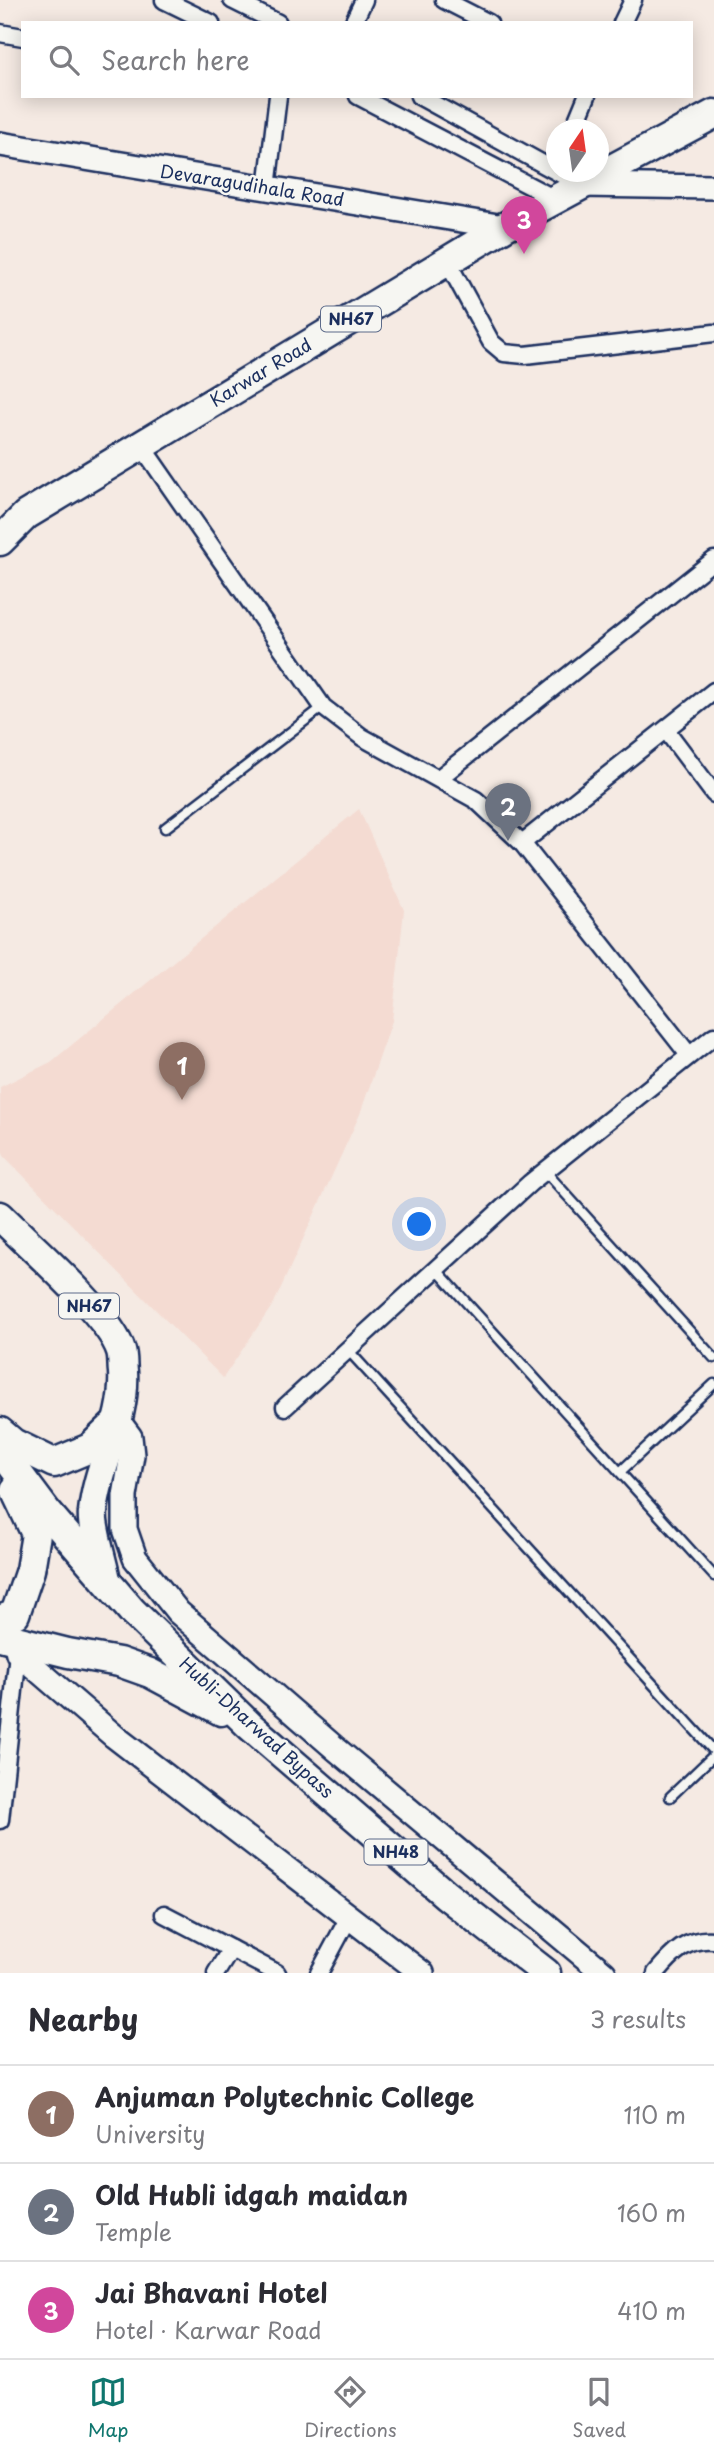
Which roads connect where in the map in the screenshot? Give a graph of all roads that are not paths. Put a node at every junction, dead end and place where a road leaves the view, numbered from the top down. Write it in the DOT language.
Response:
graph roads {
  1 [pos="164,0"];
  2 [pos="232,0"];
  3 [pos="365,0"];
  4 [pos="444,0"];
  5 [pos="631,1"];
  6 [pos="251,4"];
  7 [pos="207,21"];
  8 [pos="275,21"];
  9 [pos="354,21"];
  10 [pos="485,21"];
  11 [pos="623,21"];
  12 [pos="0,33"];
  13 [pos="21,37"];
  14 [pos="278,98"];
  15 [pos="362,98"];
  16 [pos="423,98"];
  17 [pos="586,98"];
  18 [pos="714,114"];
  19 [pos="578,119"];
  20 [pos="0,144"];
  21 [pos="546,164"];
  22 [pos="577,182"];
  23 [pos="582,185"];
  24 [pos="714,187"];
  25 [pos="267,188"];
  26 [pos="555,199"];
  27 [pos="504,227"];
  28 [pos="447,261"];
  29 [pos="714,333"];
  30 [pos="141,445"];
  31 [pos="0,541"];
  32 [pos="714,560"];
  33 [pos="714,691"];
  34 [pos="323,707"];
  35 [pos="666,730"];
  36 [pos="439,778"];
  37 [pos="714,794"];
  38 [pos="166,828"];
  39 [pos="522,843"];
  40 [pos="714,1036"];
  41 [pos="689,1055"];
  42 [pos="545,1171"];
  43 [pos="0,1216"];
  44 [pos="436,1269"];
  45 [pos="348,1350"];
  46 [pos="714,1358"];
  47 [pos="714,1384"];
  48 [pos="285,1407"];
  49 [pos="118,1422"];
  50 [pos="0,1432"];
  51 [pos="0,1449"];
  52 [pos="0,1463"];
  53 [pos="620,1472"];
  54 [pos="714,1576"];
  55 [pos="107,1583"];
  56 [pos="8,1637"];
  57 [pos="250,1726"];
  58 [pos="714,1753"];
  59 [pos="670,1797"];
  60 [pos="0,1820"];
  61 [pos="164,1914"];
  62 [pos="349,1917"];
  63 [pos="714,1940"];
  64 [pos="231,1949"];
  65 [pos="216,1973"];
  66 [pos="277,1973"];
  67 [pos="319,1973"];
  68 [pos="422,1973"];
  69 [pos="546,1973"];
  70 [pos="604,1973"];
  71 [pos="656,1973"];
  1 -- 7 [label="street"];
  2 -- 6 [label="street"];
  3 -- 9 [label="street"];
  4 -- 10 [label="street"];
  5 -- 11 [label="street"];
  6 -- 8 [label="street"];
  12 -- 13 [label="street"];
  14 -- 25 [label="street"];
  15 -- 26 [label="street"];
  16 -- 21 [label="street"];
  17 -- 19 [label="street"];
  18 -- 23 [label="highway, Karwar Road / NH67"];
  20 -- 25 [label="street, Devaragudihala Road"];
  22 -- 23 [label="street"];
  23 -- 24 [label="street"];
  23 -- 26 [label="highway, Karwar Road / NH67"];
  25 -- 27 [label="street, Devaragudihala Road"];
  26 -- 27 [label="highway, Karwar Road / NH67"];
  27 -- 28 [label="highway, Karwar Road / NH67"];
  28 -- 29 [label="street"];
  28 -- 30 [label="highway, Karwar Road / NH67"];
  30 -- 31 [label="highway, Karwar Road / NH67"];
  30 -- 34 [label="street"];
  32 -- 36 [label="street"];
  33 -- 35 [label="street"];
  34 -- 36 [label="street"];
  34 -- 38 [label="lane"];
  35 -- 37 [label="street"];
  35 -- 39 [label="street"];
  36 -- 39 [label="street"];
  39 -- 41 [label="street"];
  40 -- 41 [label="street"];
  41 -- 42 [label="street"];
  42 -- 44 [label="street"];
  42 -- 46 [label="lane"];
  43 -- 49 [label="highway, NH67"];
  44 -- 45 [label="street"];
  44 -- 53 [label="lane"];
  45 -- 48 [label="street"];
  45 -- 58 [label="lane"];
  47 -- 53 [label="lane"];
  49 -- 50 [label="highway"];
  49 -- 55 [label="highway"];
  49 -- 70 [label="street"];
  51 -- 55 [label="highway, Hubli-Dharwad Bypass / NH48"];
  52 -- 56 [label="highway"];
  53 -- 54 [label="lane"];
  55 -- 57 [label="highway, Hubli-Dharwad Bypass / NH48"];
  56 -- 57 [label="highway"];
  56 -- 60 [label="street"];
  56 -- 62 [label="street"];
  57 -- 69 [label="highway, Hubli-Dharwad Bypass / NH48"];
  58 -- 59 [label="lane"];
  61 -- 64 [label="street"];
  62 -- 67 [label="street"];
  62 -- 68 [label="street"];
  63 -- 71 [label="street"];
  64 -- 65 [label="street"];
  64 -- 66 [label="street"];
}
